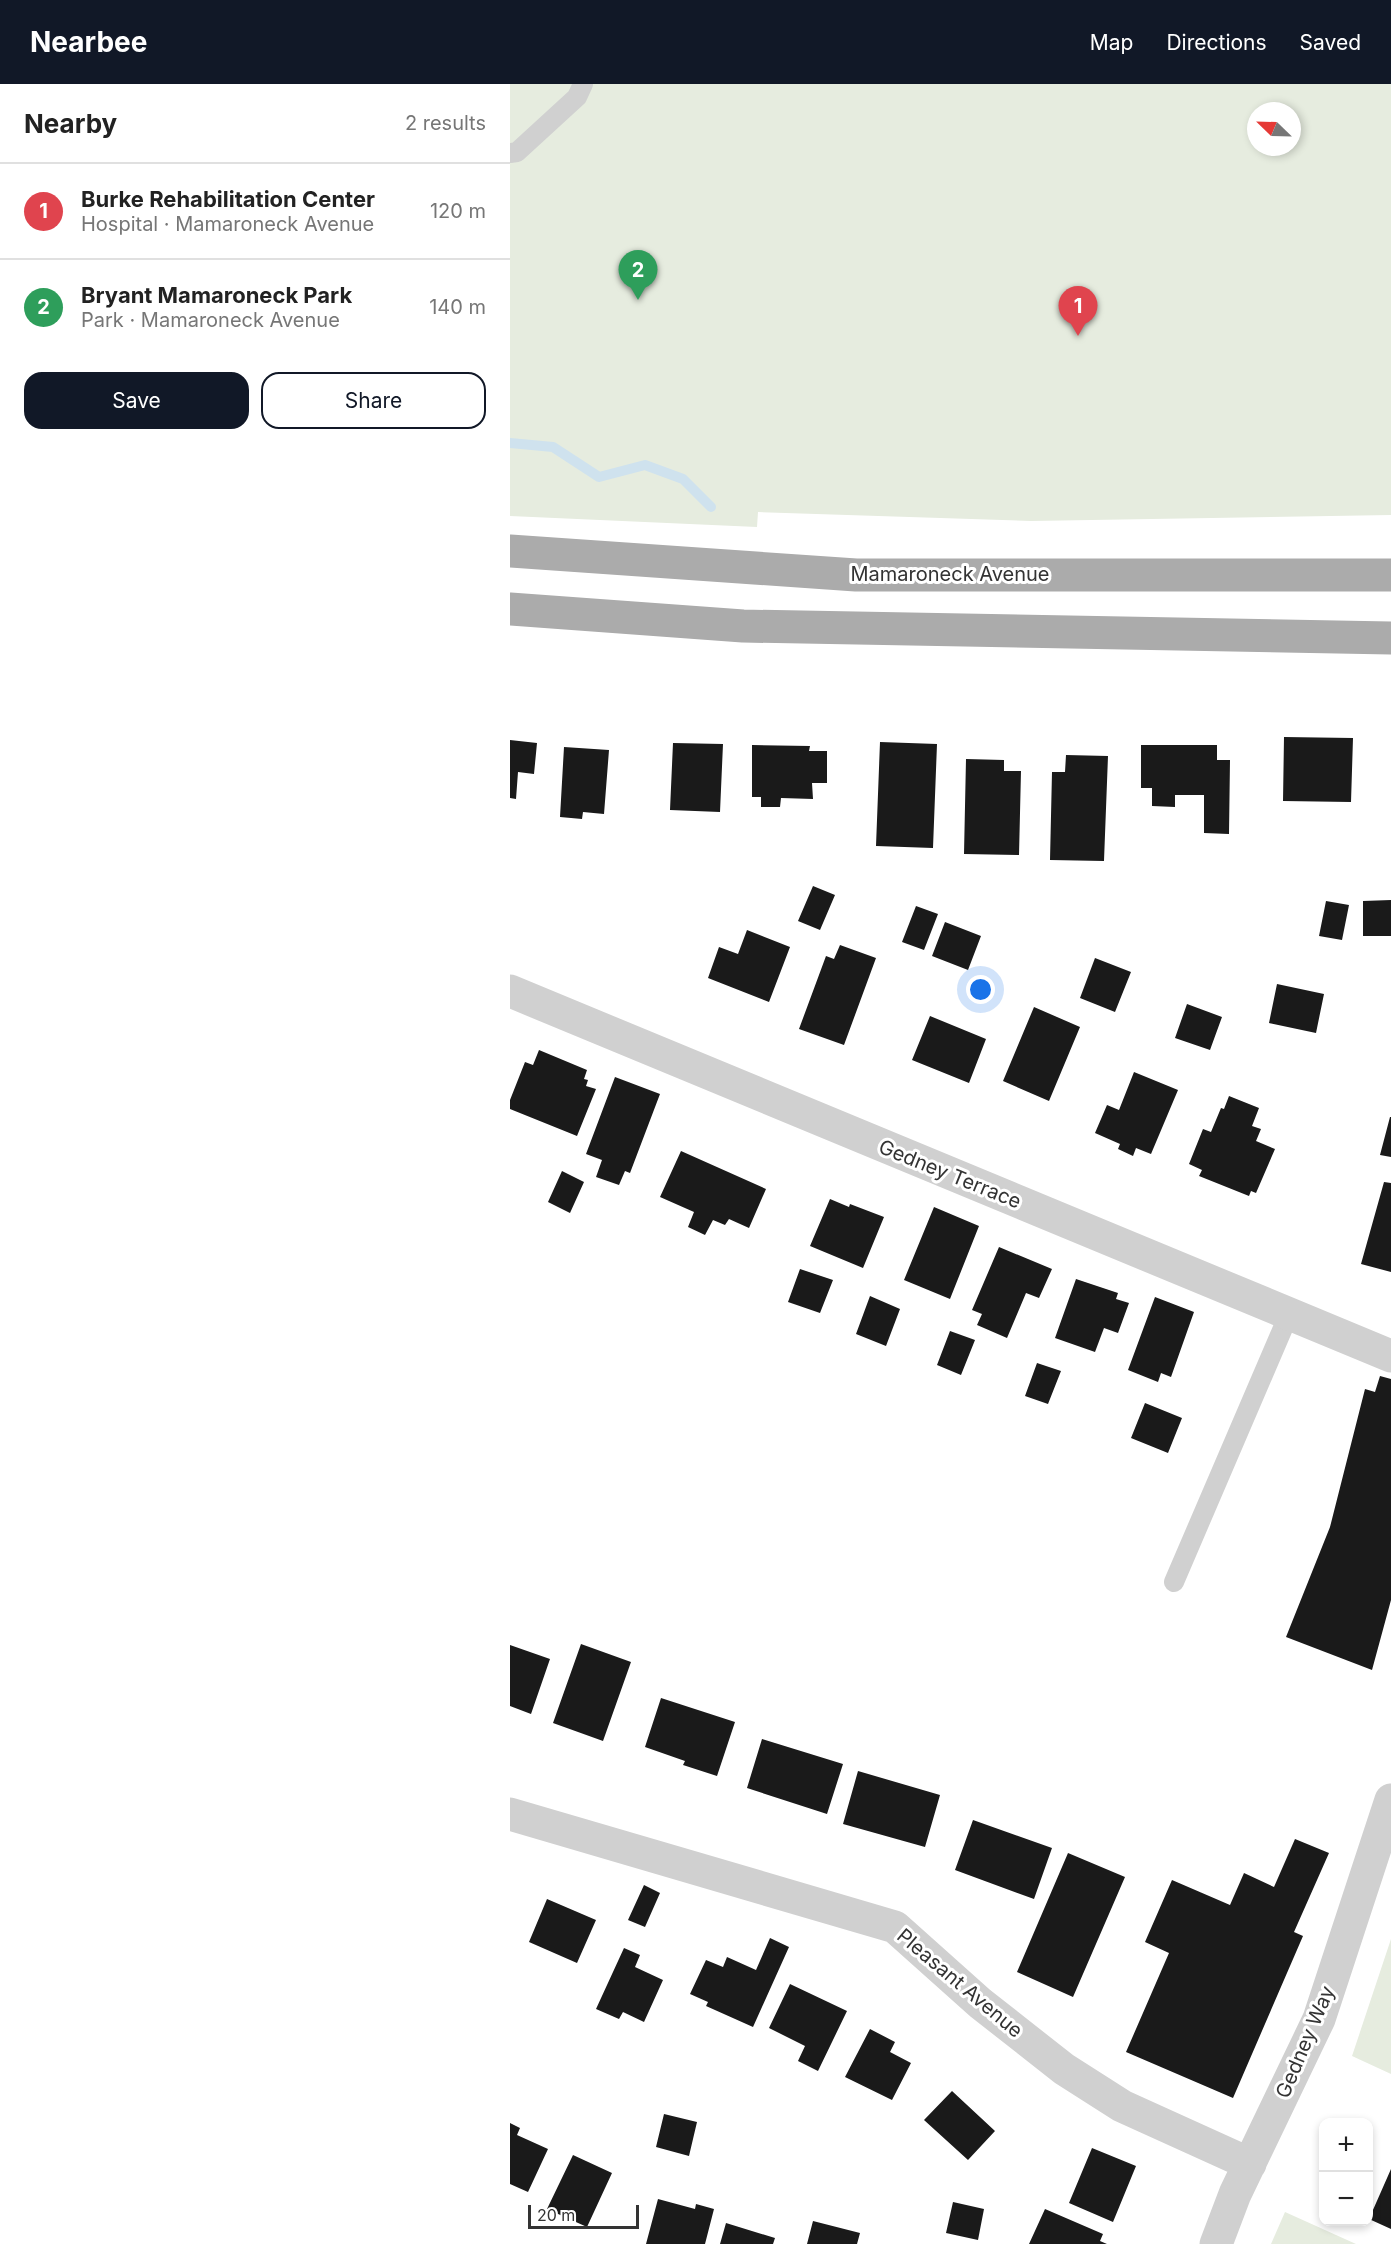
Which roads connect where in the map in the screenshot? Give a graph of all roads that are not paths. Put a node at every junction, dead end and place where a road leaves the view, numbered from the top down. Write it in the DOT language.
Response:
graph roads {
  1 [pos="583,84"];
  2 [pos="510,153"];
  3 [pos="510,551"];
  4 [pos="1391,575"];
  5 [pos="510,609"];
  6 [pos="1391,638"];
  7 [pos="510,991"];
  8 [pos="1289,1314"];
  9 [pos="1391,1356"];
  10 [pos="1174,1582"];
  11 [pos="1387,1812"];
  12 [pos="510,1814"];
  13 [pos="1250,2164"];
  14 [pos="1216,2244"];
  1 -- 2 [label="lane"];
  3 -- 4 [label="main road, Mamaroneck Avenue"];
  5 -- 6 [label="main road"];
  7 -- 8 [label="street, Gedney Terrace"];
  8 -- 9 [label="street, Gedney Terrace"];
  8 -- 10 [label="lane"];
  11 -- 13 [label="street, Gedney Way"];
  12 -- 13 [label="street, Pleasant Avenue"];
  13 -- 14 [label="street, Gedney Way"];
}
